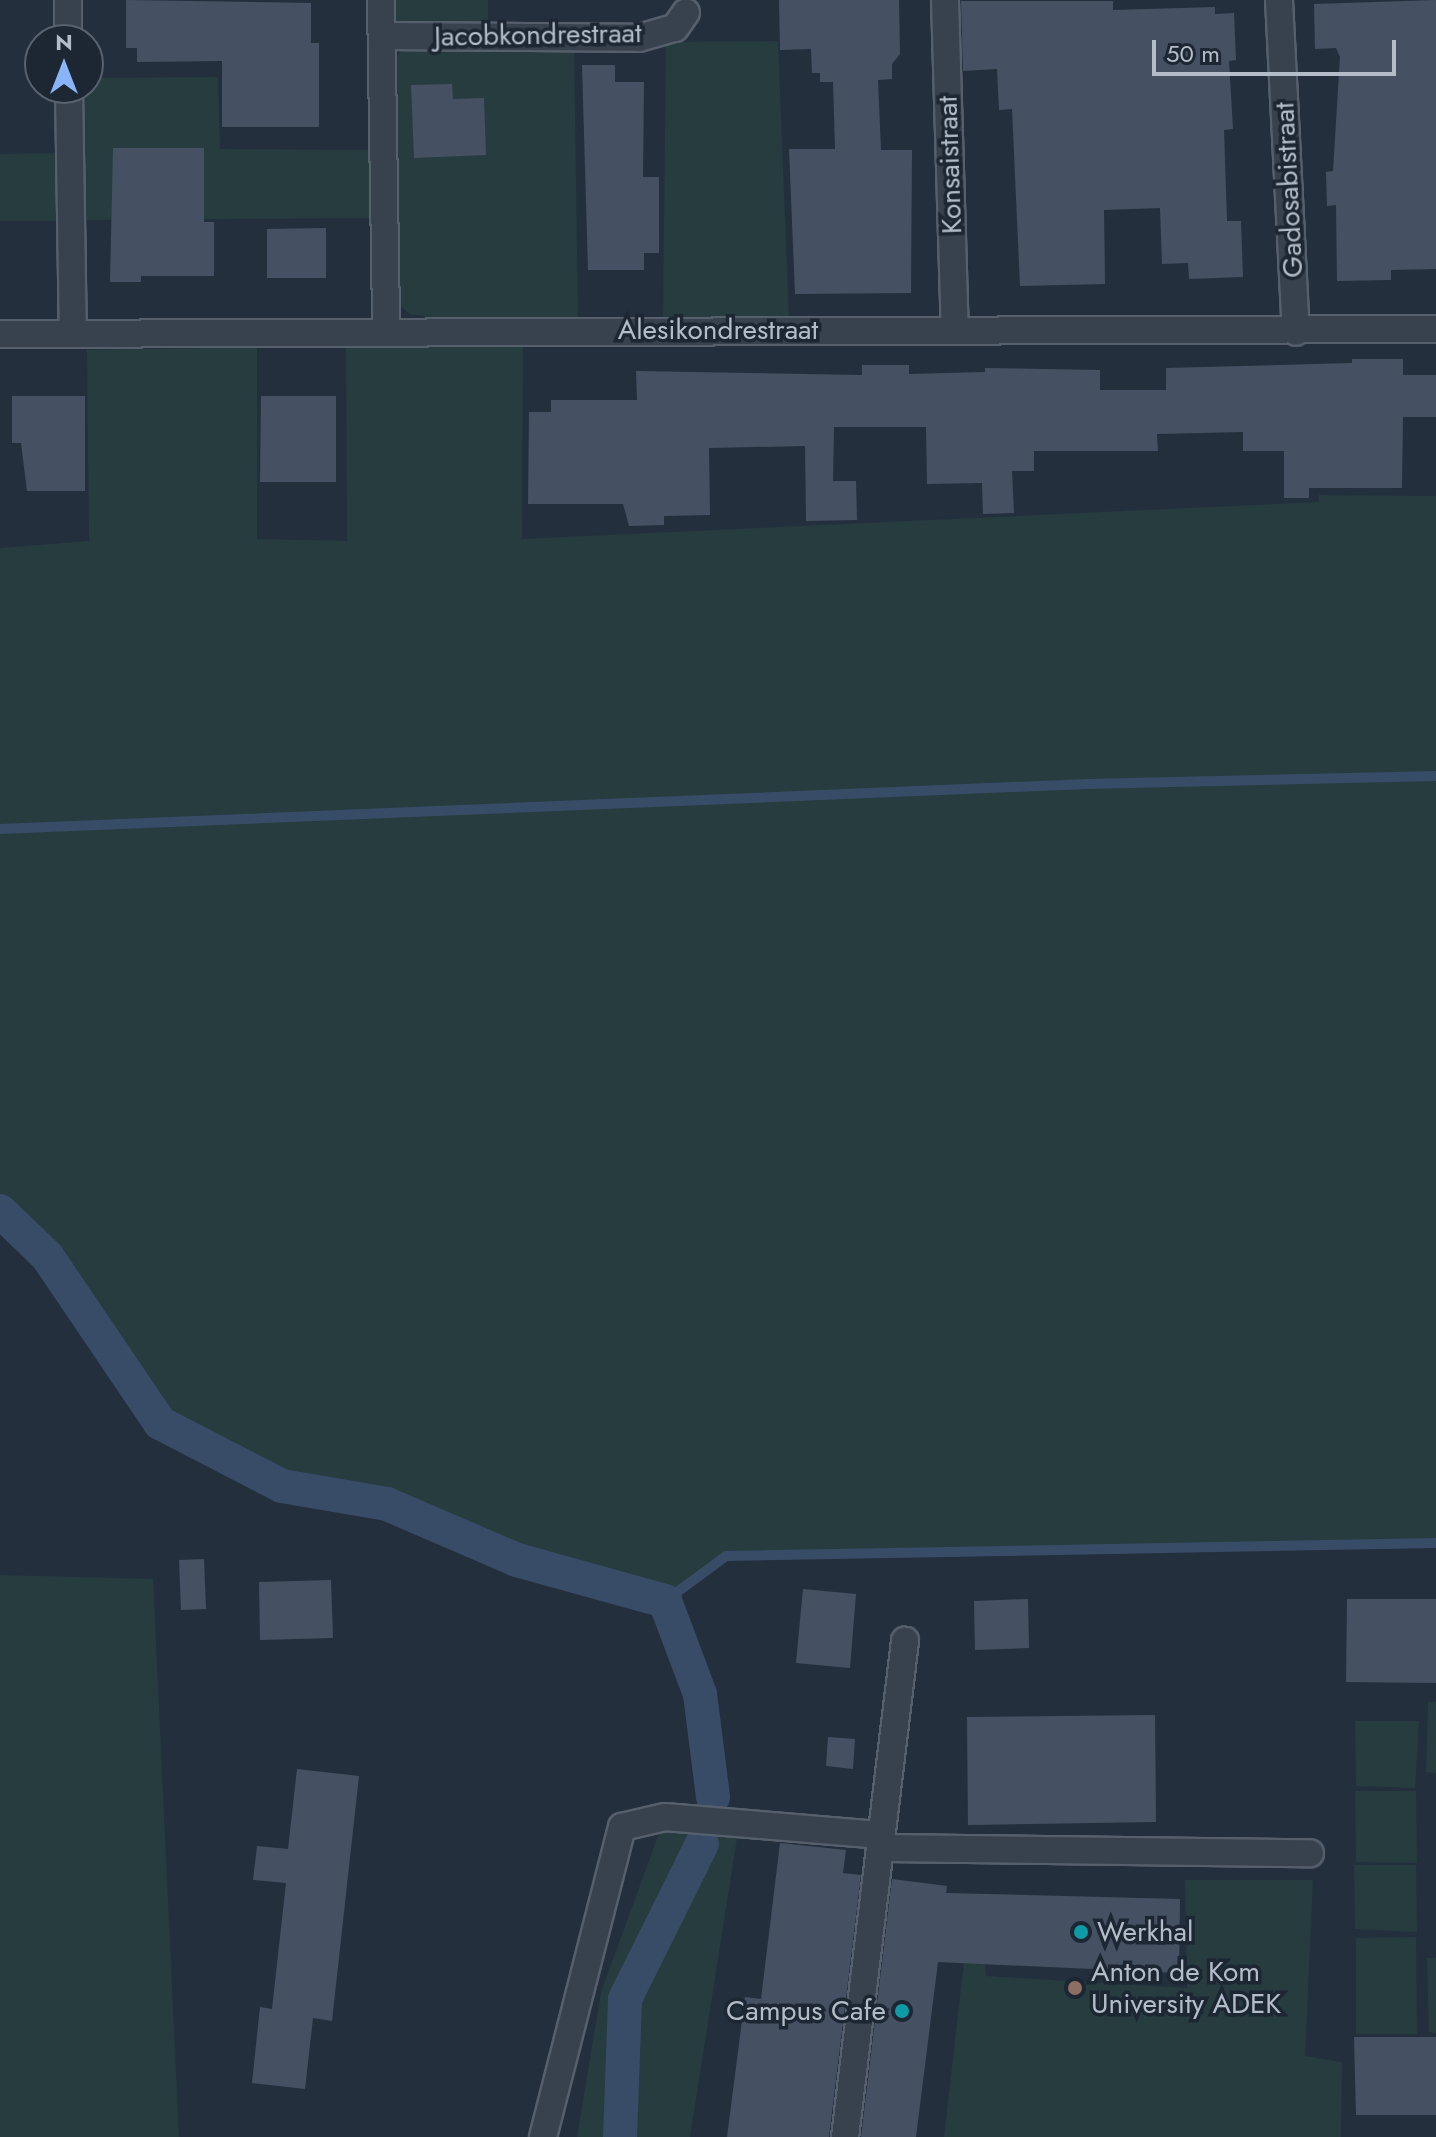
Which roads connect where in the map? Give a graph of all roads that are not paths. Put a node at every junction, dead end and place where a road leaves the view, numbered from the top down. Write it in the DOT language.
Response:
graph roads {
  1 [pos="68,0"];
  2 [pos="381,0"];
  3 [pos="945,0"];
  4 [pos="1279,0"];
  5 [pos="686,12"];
  6 [pos="68,24"];
  7 [pos="382,36"];
  8 [pos="69,104"];
  9 [pos="386,329"];
  10 [pos="1436,329"];
  11 [pos="955,331"];
  12 [pos="1296,332"];
  13 [pos="73,333"];
  14 [pos="0,334"];
  15 [pos="905,1641"];
  16 [pos="880,1842"];
  17 [pos="1310,1853"];
  18 [pos="543,2137"];
  19 [pos="845,2137"];
  1 -- 6 [label="street"];
  2 -- 7 [label="street"];
  3 -- 11 [label="street, Konsaistraat"];
  4 -- 12 [label="street, Gadosabistraat"];
  5 -- 7 [label="street, Jacobkondrestraat"];
  7 -- 9 [label="street"];
  8 -- 13 [label="street"];
  9 -- 11 [label="street, Alesikondrestraat"];
  9 -- 13 [label="street, Alesikondrestraat"];
  10 -- 12 [label="street, Alesikondrestraat"];
  11 -- 12 [label="street, Alesikondrestraat"];
  13 -- 14 [label="street, Alesikondrestraat"];
  15 -- 16 [label="street"];
  16 -- 17 [label="street"];
  16 -- 18 [label="street"];
  16 -- 19 [label="street"];
}
